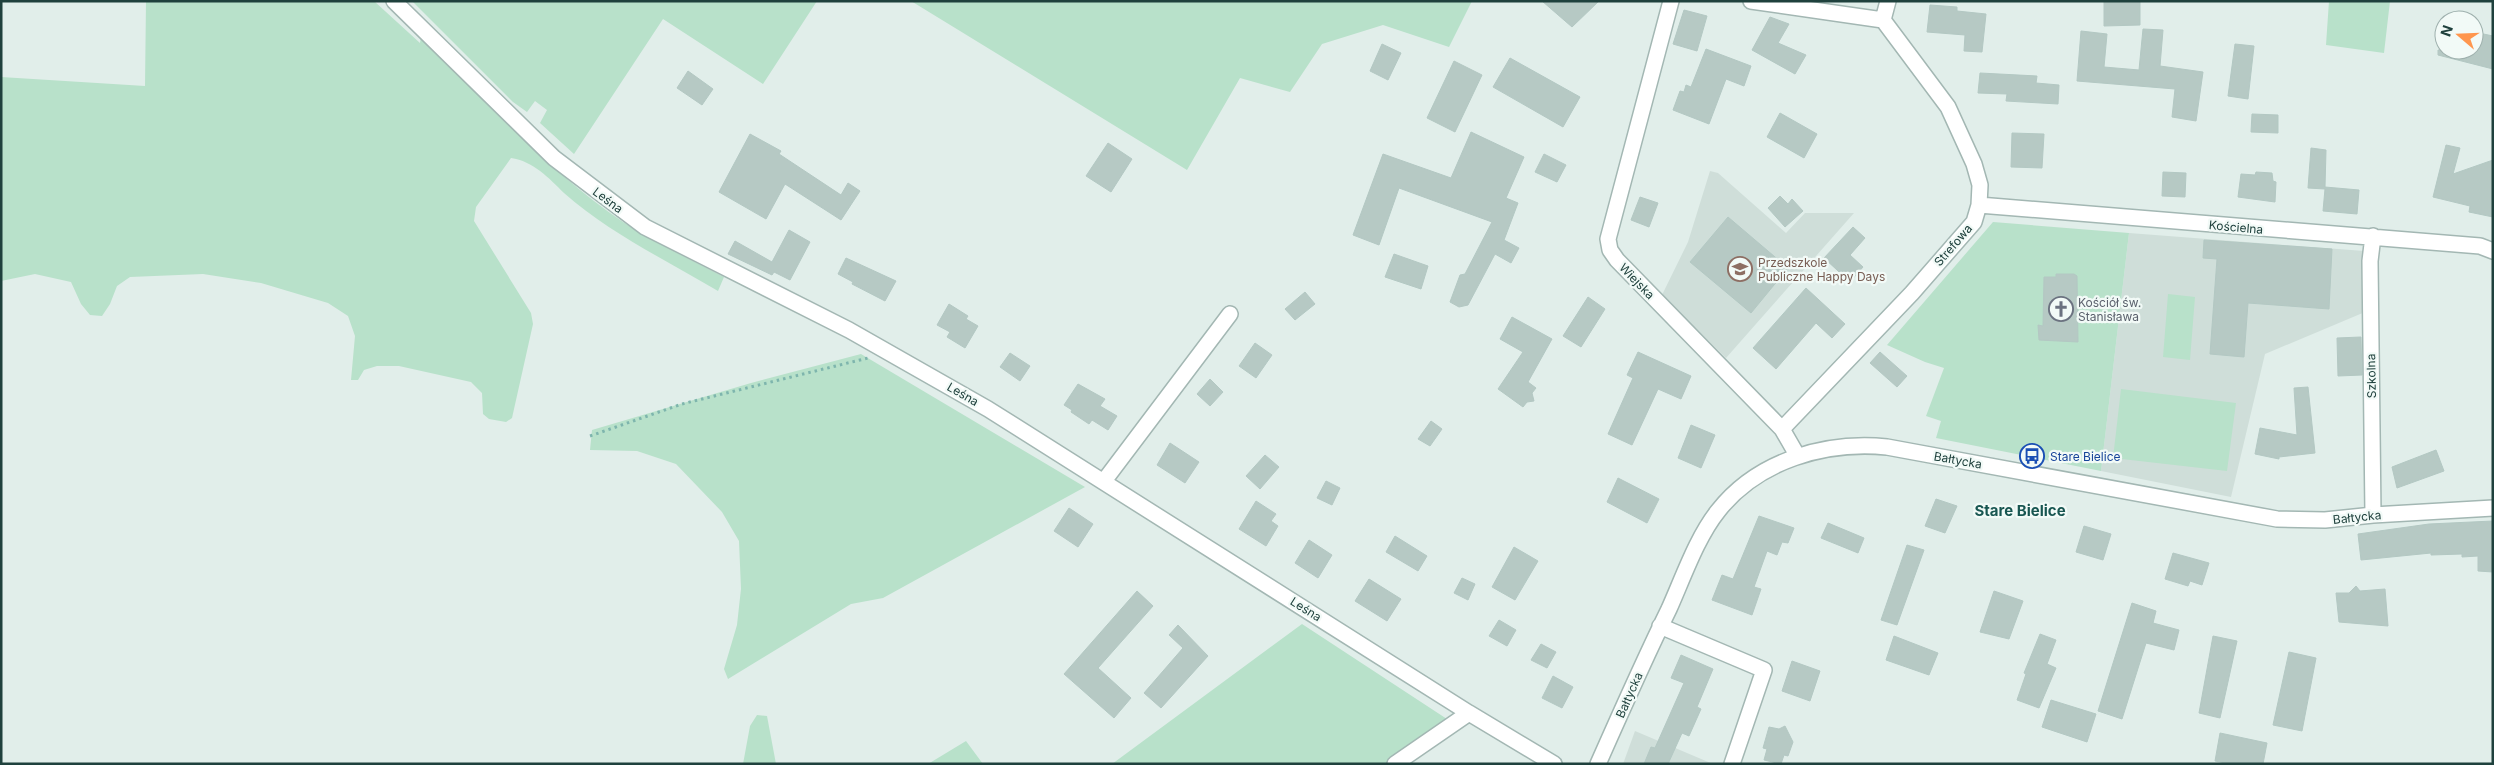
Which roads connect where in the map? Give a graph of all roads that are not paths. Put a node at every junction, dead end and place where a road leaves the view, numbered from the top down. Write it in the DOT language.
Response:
graph roads {
  1 [pos="394,1"];
  2 [pos="1671,1"];
  3 [pos="1751,1"];
  4 [pos="1888,1"];
  5 [pos="1883,20"];
  6 [pos="1979,205"];
  7 [pos="2373,236"];
  8 [pos="2493,251"];
  9 [pos="1230,314"];
  10 [pos="1782,429"];
  11 [pos="1797,455"];
  12 [pos="1104,481"];
  13 [pos="2493,508"];
  14 [pos="2373,515"];
  15 [pos="1660,626"];
  16 [pos="1469,712"];
  17 [pos="1395,764"];
  18 [pos="1554,764"];
  19 [pos="1598,764"];
  20 [pos="1732,764"];
  1 -- 12 [label="street, Leśna"];
  2 -- 10 [label="street, Wiejska"];
  3 -- 5 [label="street"];
  4 -- 5 [label="street"];
  5 -- 6 [label="street, Strefowa"];
  6 -- 7 [label="street, Kościelna"];
  6 -- 10 [label="street, Strefowa"];
  7 -- 8 [label="street, Kościelna"];
  7 -- 14 [label="street, Szkolna"];
  9 -- 12 [label="street"];
  10 -- 11 [label="street, Wiejska"];
  11 -- 14 [label="street, Bałtycka"];
  11 -- 15 [label="street, Bałtycka"];
  12 -- 16 [label="street, Leśna"];
  13 -- 14 [label="street, Bałtycka"];
  15 -- 19 [label="street, Bałtycka"];
  15 -- 20 [label="street"];
  16 -- 17 [label="street"];
  16 -- 18 [label="street, Leśna"];
}
